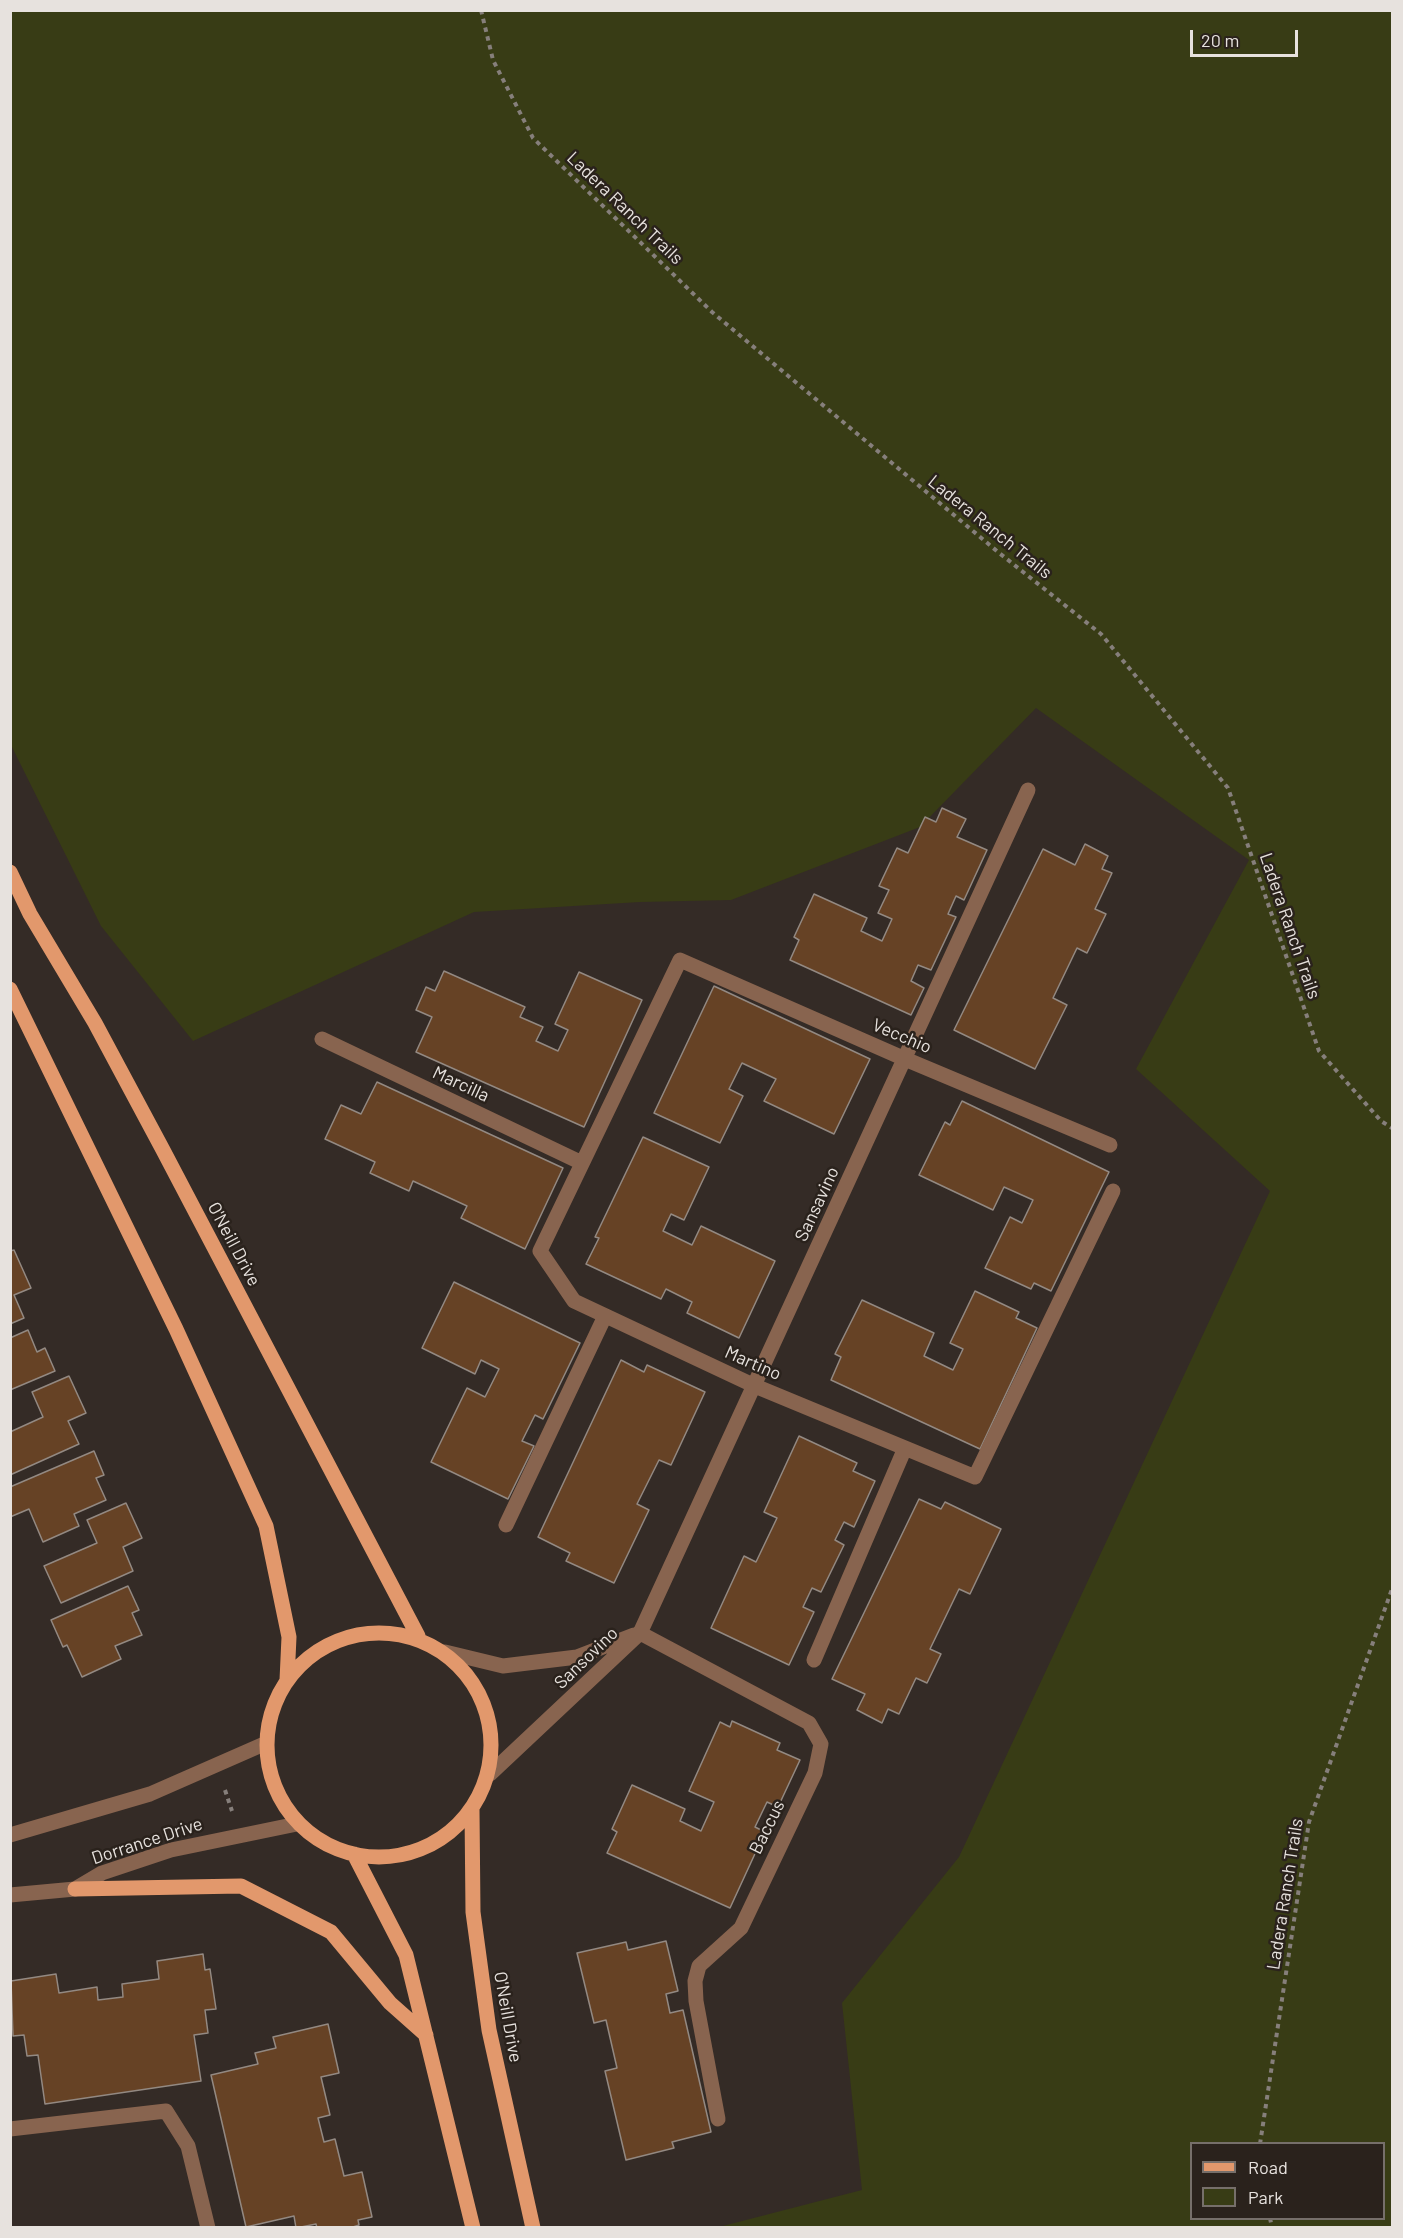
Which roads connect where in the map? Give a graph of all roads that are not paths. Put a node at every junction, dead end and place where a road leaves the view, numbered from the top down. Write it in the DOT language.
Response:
graph roads {
  1 [pos="1028,790"];
  2 [pos="10,872"];
  3 [pos="10,989"];
  4 [pos="322,1039"];
  5 [pos="905,1059"];
  6 [pos="1110,1145"];
  7 [pos="582,1163"];
  8 [pos="1113,1191"];
  9 [pos="605,1316"];
  10 [pos="755,1386"];
  11 [pos="905,1448"];
  12 [pos="506,1525"];
  13 [pos="640,1633"];
  14 [pos="418,1636"];
  15 [pos="445,1652"];
  16 [pos="814,1660"];
  17 [pos="287,1680"];
  18 [pos="264,1744"];
  19 [pos="490,1774"];
  20 [pos="472,1809"];
  21 [pos="297,1824"];
  22 [pos="10,1835"];
  23 [pos="354,1854"];
  24 [pos="75,1889"];
  25 [pos="10,1895"];
  26 [pos="426,2035"];
  27 [pos="718,2119"];
  28 [pos="10,2129"];
  29 [pos="208,2228"];
  30 [pos="473,2228"];
  31 [pos="532,2228"];
  1 -- 5 [label="street, Sansavino"];
  2 -- 14 [label="main road, O'Neill Drive"];
  3 -- 17 [label="main road, O'Neill Drive"];
  4 -- 7 [label="street, Marcilla"];
  5 -- 6 [label="street, Vecchio"];
  5 -- 7 [label="street, Vecchio"];
  5 -- 10 [label="street, Sansavino"];
  7 -- 9 [label="street, Martino"];
  8 -- 11 [label="street, Martino"];
  9 -- 10 [label="street, Martino"];
  9 -- 12 [label="street"];
  10 -- 11 [label="street, Martino"];
  10 -- 13 [label="street, Sansavino"];
  11 -- 16 [label="street"];
  13 -- 15 [label="street, Sansovino"];
  13 -- 19 [label="street, Sansovino"];
  13 -- 27 [label="street, Baccus"];
  14 -- 15 [label="main road, O'Neill Drive"];
  14 -- 17 [label="main road, O'Neill Drive"];
  15 -- 19 [label="main road, O'Neill Drive"];
  17 -- 18 [label="main road, O'Neill Drive"];
  18 -- 21 [label="main road, O'Neill Drive"];
  18 -- 22 [label="street"];
  19 -- 20 [label="main road, O'Neill Drive"];
  20 -- 23 [label="main road, O'Neill Drive"];
  20 -- 31 [label="main road, O'Neill Drive"];
  21 -- 23 [label="main road, O'Neill Drive"];
  21 -- 24 [label="street, Dorrance Drive"];
  23 -- 26 [label="main road"];
  24 -- 25 [label="street, Dorrance Drive"];
  24 -- 26 [label="main road"];
  26 -- 30 [label="main road"];
  28 -- 29 [label="street"];
}
